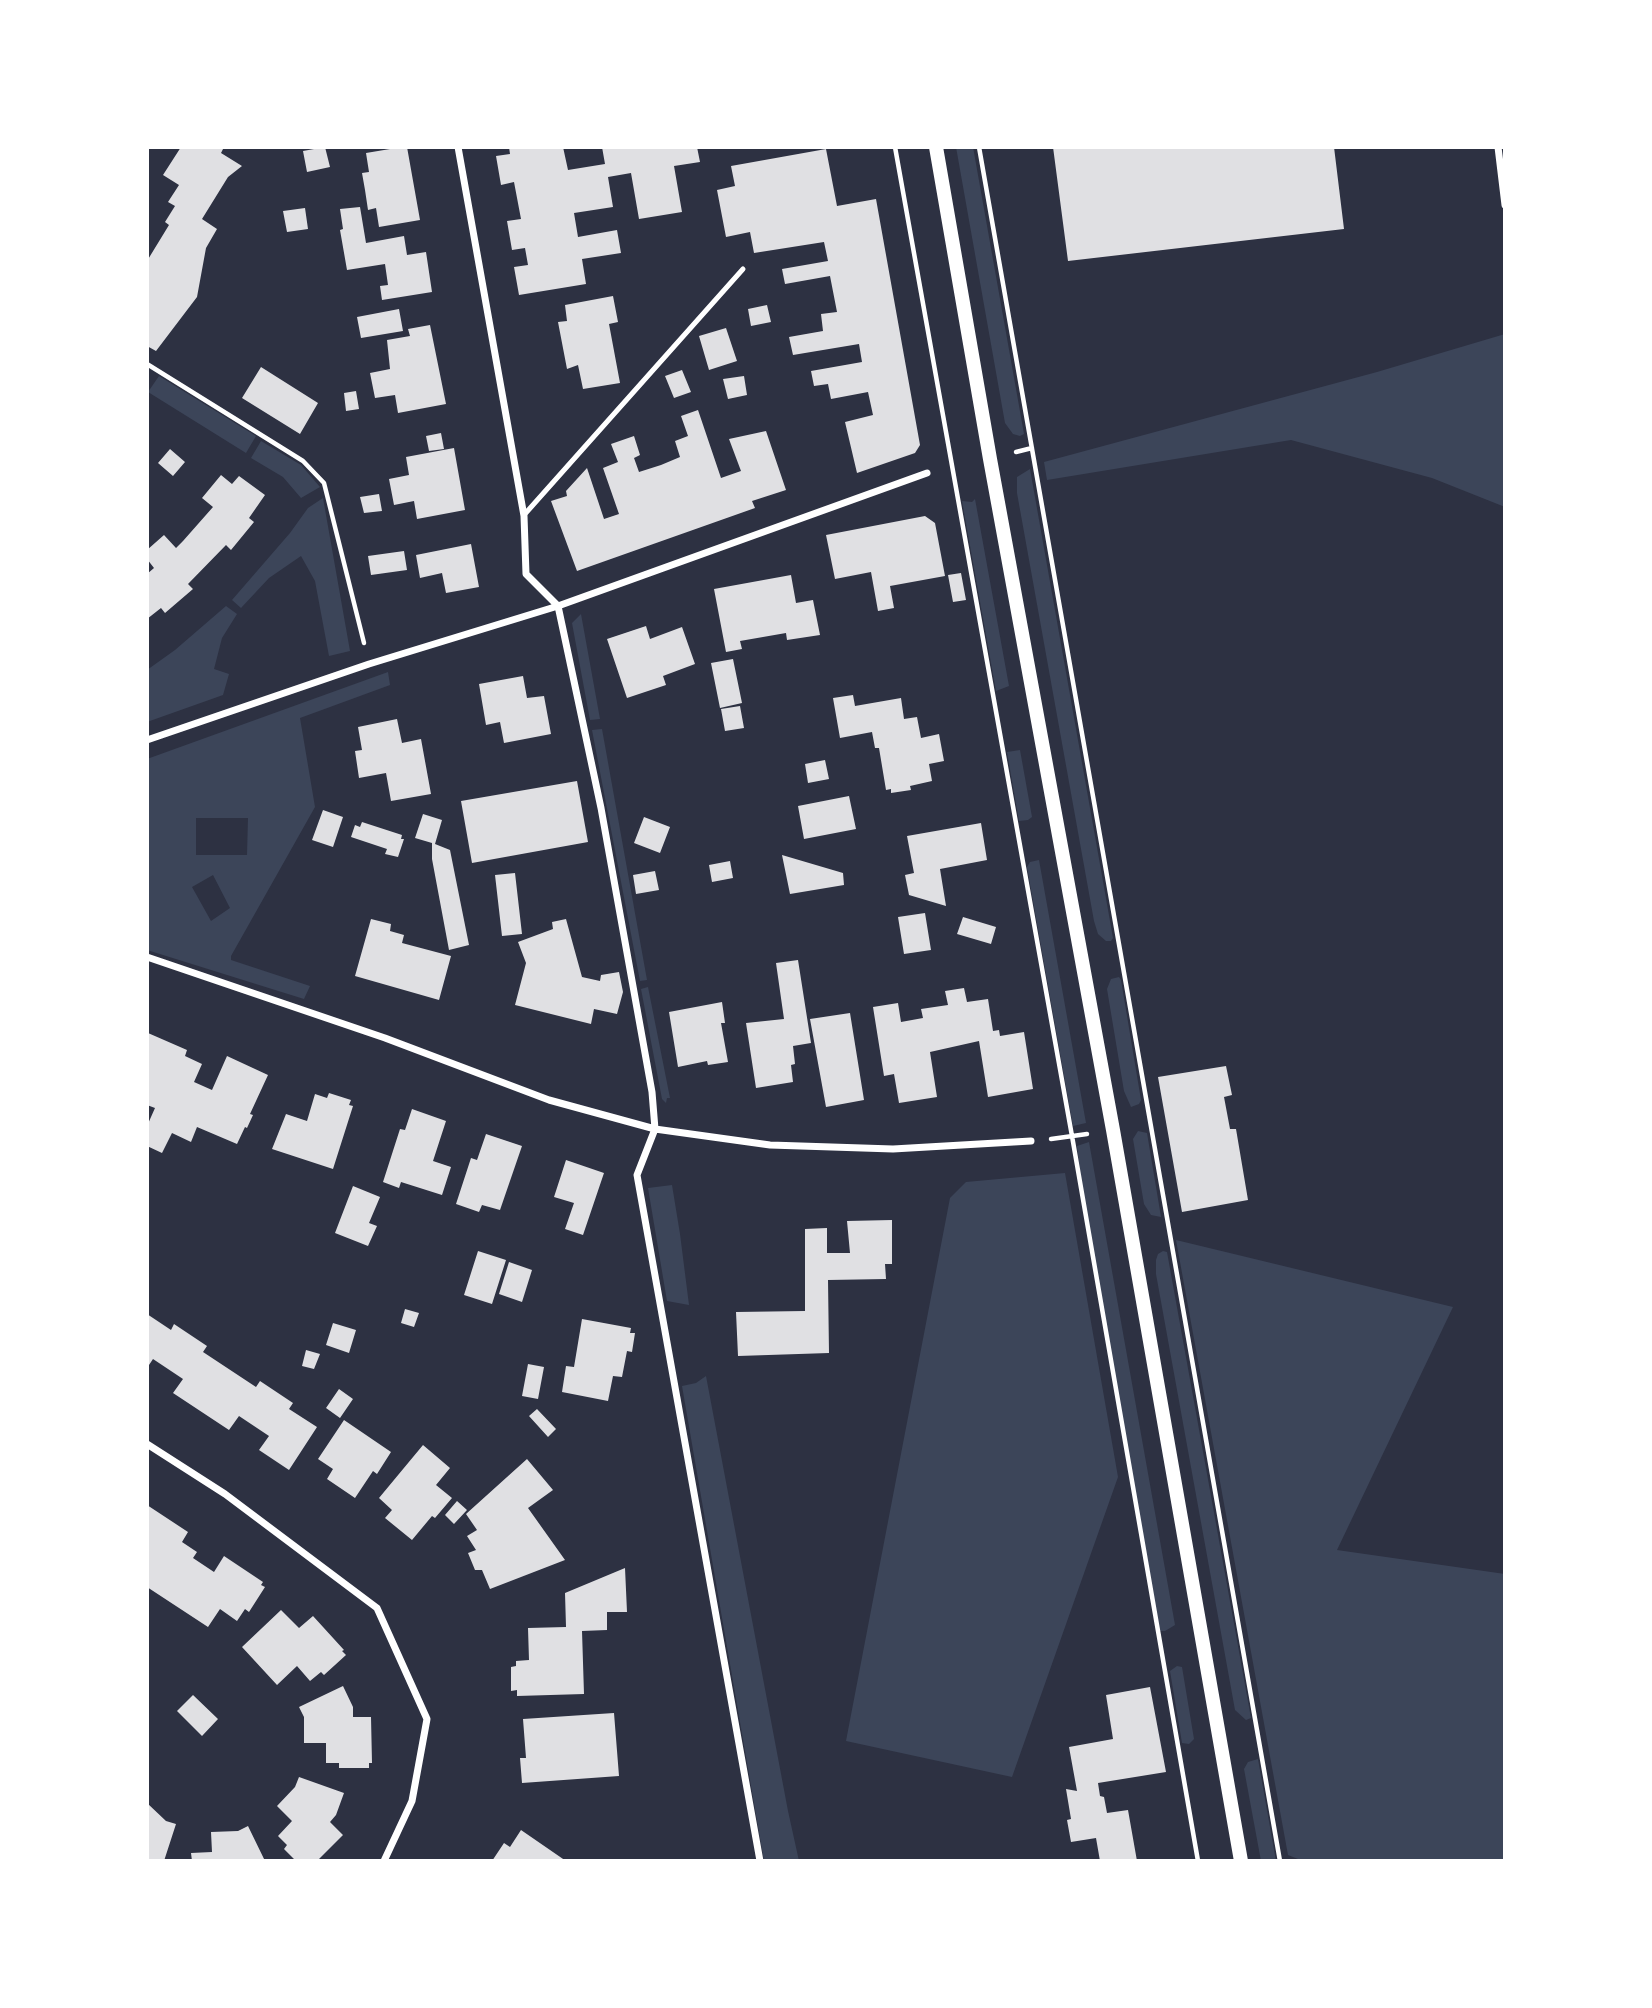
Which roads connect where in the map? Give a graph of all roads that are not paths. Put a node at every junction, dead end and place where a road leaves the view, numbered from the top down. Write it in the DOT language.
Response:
graph roads {
  1 [pos="458,147"];
  2 [pos="936,147"];
  3 [pos="1498,147"];
  4 [pos="1505,205"];
  5 [pos="743,270"];
  6 [pos="927,473"];
  7 [pos="524,516"];
  8 [pos="558,606"];
  9 [pos="147,740"];
  10 [pos="147,957"];
  11 [pos="655,1129"];
  12 [pos="1031,1141"];
  13 [pos="147,1444"];
  14 [pos="384,1861"];
  15 [pos="760,1861"];
  16 [pos="1241,1861"];
  1 -- 7 [label="street"];
  2 -- 16 [label="main road"];
  3 -- 4 [label="street"];
  5 -- 7 [label="lane"];
  6 -- 8 [label="street"];
  7 -- 8 [label="street"];
  8 -- 9 [label="street"];
  8 -- 11 [label="street"];
  10 -- 11 [label="street"];
  11 -- 12 [label="street"];
  11 -- 15 [label="street"];
  13 -- 14 [label="street"];
}
